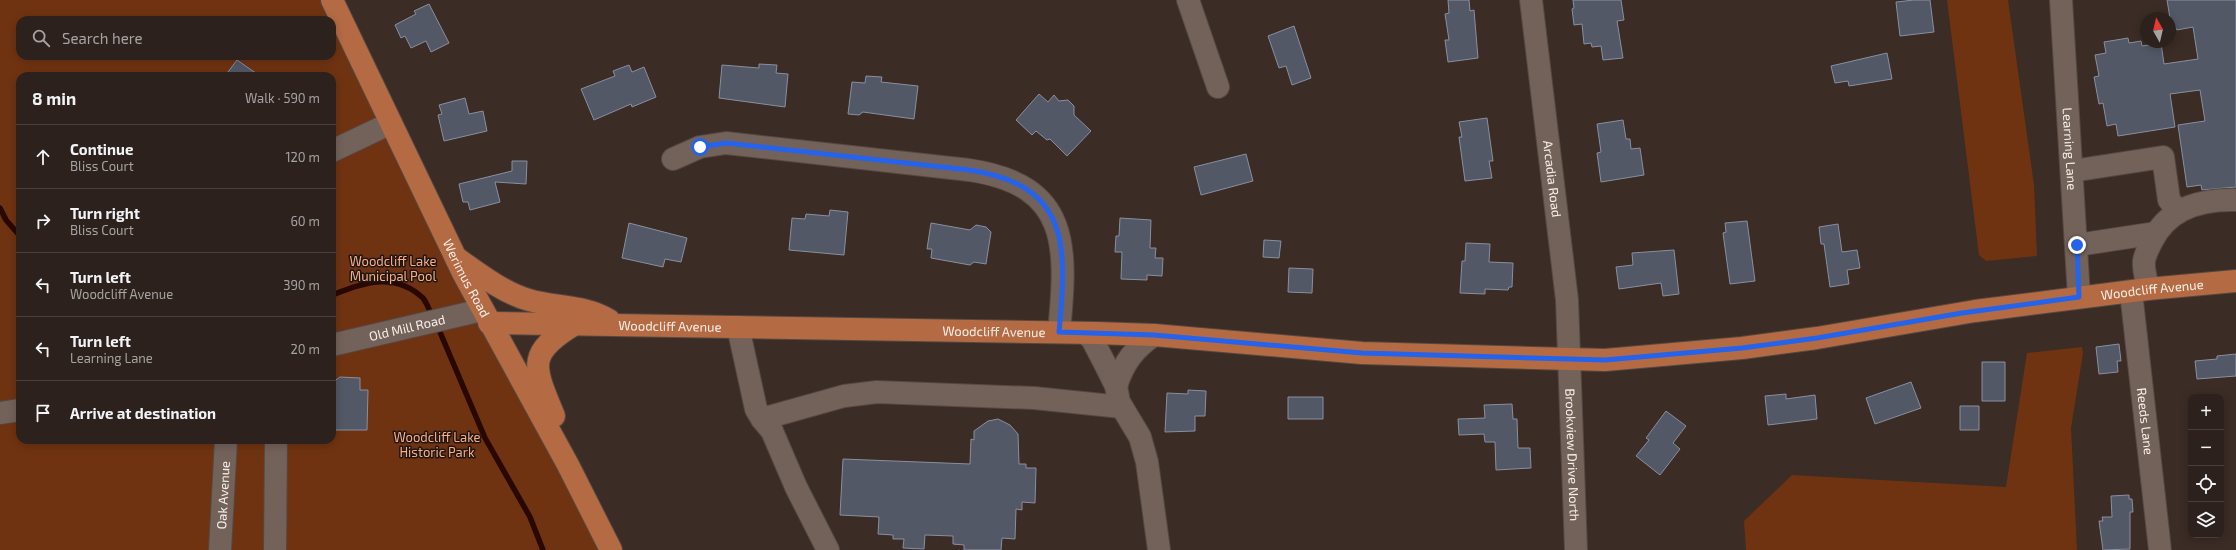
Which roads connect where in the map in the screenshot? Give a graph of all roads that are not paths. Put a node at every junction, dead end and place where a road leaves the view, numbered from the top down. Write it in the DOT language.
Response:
graph roads {
  1 [pos="332,0"];
  2 [pos="1188,0"];
  3 [pos="1531,0"];
  4 [pos="2061,0"];
  5 [pos="1218,87"];
  6 [pos="391,123"];
  7 [pos="336,149"];
  8 [pos="673,159"];
  9 [pos="2072,171"];
  10 [pos="2236,200"];
  11 [pos="2178,211"];
  12 [pos="2156,233"];
  13 [pos="2077,245"];
  14 [pos="456,259"];
  15 [pos="2236,281"];
  16 [pos="2140,290"];
  17 [pos="2079,297"];
  18 [pos="486,316"];
  19 [pos="575,324"];
  20 [pos="617,324"];
  21 [pos="738,327"];
  22 [pos="1059,332"];
  23 [pos="1085,333"];
  24 [pos="1154,335"];
  25 [pos="336,344"];
  26 [pos="1570,359"];
  27 [pos="1116,386"];
  28 [pos="1122,407"];
  29 [pos="16,411"];
  30 [pos="0,414"];
  31 [pos="762,419"];
  32 [pos="226,444"];
  33 [pos="276,444"];
  34 [pos="568,465"];
  35 [pos="220,550"];
  36 [pos="274,550"];
  37 [pos="611,550"];
  38 [pos="828,550"];
  39 [pos="1159,550"];
  40 [pos="1576,550"];
  41 [pos="2160,550"];
  1 -- 6 [label="main road, Werimus Road"];
  2 -- 5 [label="street"];
  3 -- 26 [label="street, Arcadia Road"];
  4 -- 9 [label="street, Learning Lane"];
  6 -- 7 [label="street"];
  6 -- 14 [label="main road, Werimus Road"];
  8 -- 22 [label="street"];
  9 -- 11 [label="street"];
  9 -- 13 [label="street, Learning Lane"];
  10 -- 11 [label="street"];
  11 -- 12 [label="street, Reeds Lane"];
  12 -- 13 [label="street"];
  12 -- 16 [label="street, Reeds Lane"];
  13 -- 17 [label="street, Learning Lane"];
  14 -- 18 [label="main road, Werimus Road"];
  14 -- 20 [label="main road"];
  15 -- 16 [label="main road, Woodcliff Avenue"];
  16 -- 17 [label="main road, Woodcliff Avenue"];
  16 -- 41 [label="street, Reeds Lane"];
  17 -- 26 [label="main road, Woodcliff Avenue"];
  18 -- 19 [label="main road, Woodcliff Avenue"];
  18 -- 25 [label="street, Old Mill Road"];
  18 -- 34 [label="main road, Werimus Road"];
  19 -- 20 [label="main road, Woodcliff Avenue"];
  19 -- 34 [label="main road"];
  20 -- 21 [label="main road, Woodcliff Avenue"];
  21 -- 22 [label="main road, Woodcliff Avenue"];
  21 -- 31 [label="street"];
  22 -- 23 [label="main road, Woodcliff Avenue"];
  23 -- 24 [label="main road, Woodcliff Avenue"];
  23 -- 27 [label="street"];
  24 -- 26 [label="main road, Woodcliff Avenue"];
  24 -- 27 [label="street"];
  26 -- 40 [label="street, Brookview Drive North"];
  27 -- 28 [label="street"];
  28 -- 31 [label="street"];
  28 -- 39 [label="street"];
  29 -- 30 [label="street"];
  31 -- 38 [label="street"];
  32 -- 35 [label="street, Oak Avenue"];
  33 -- 36 [label="street"];
  34 -- 37 [label="main road, Werimus Road"];
}
